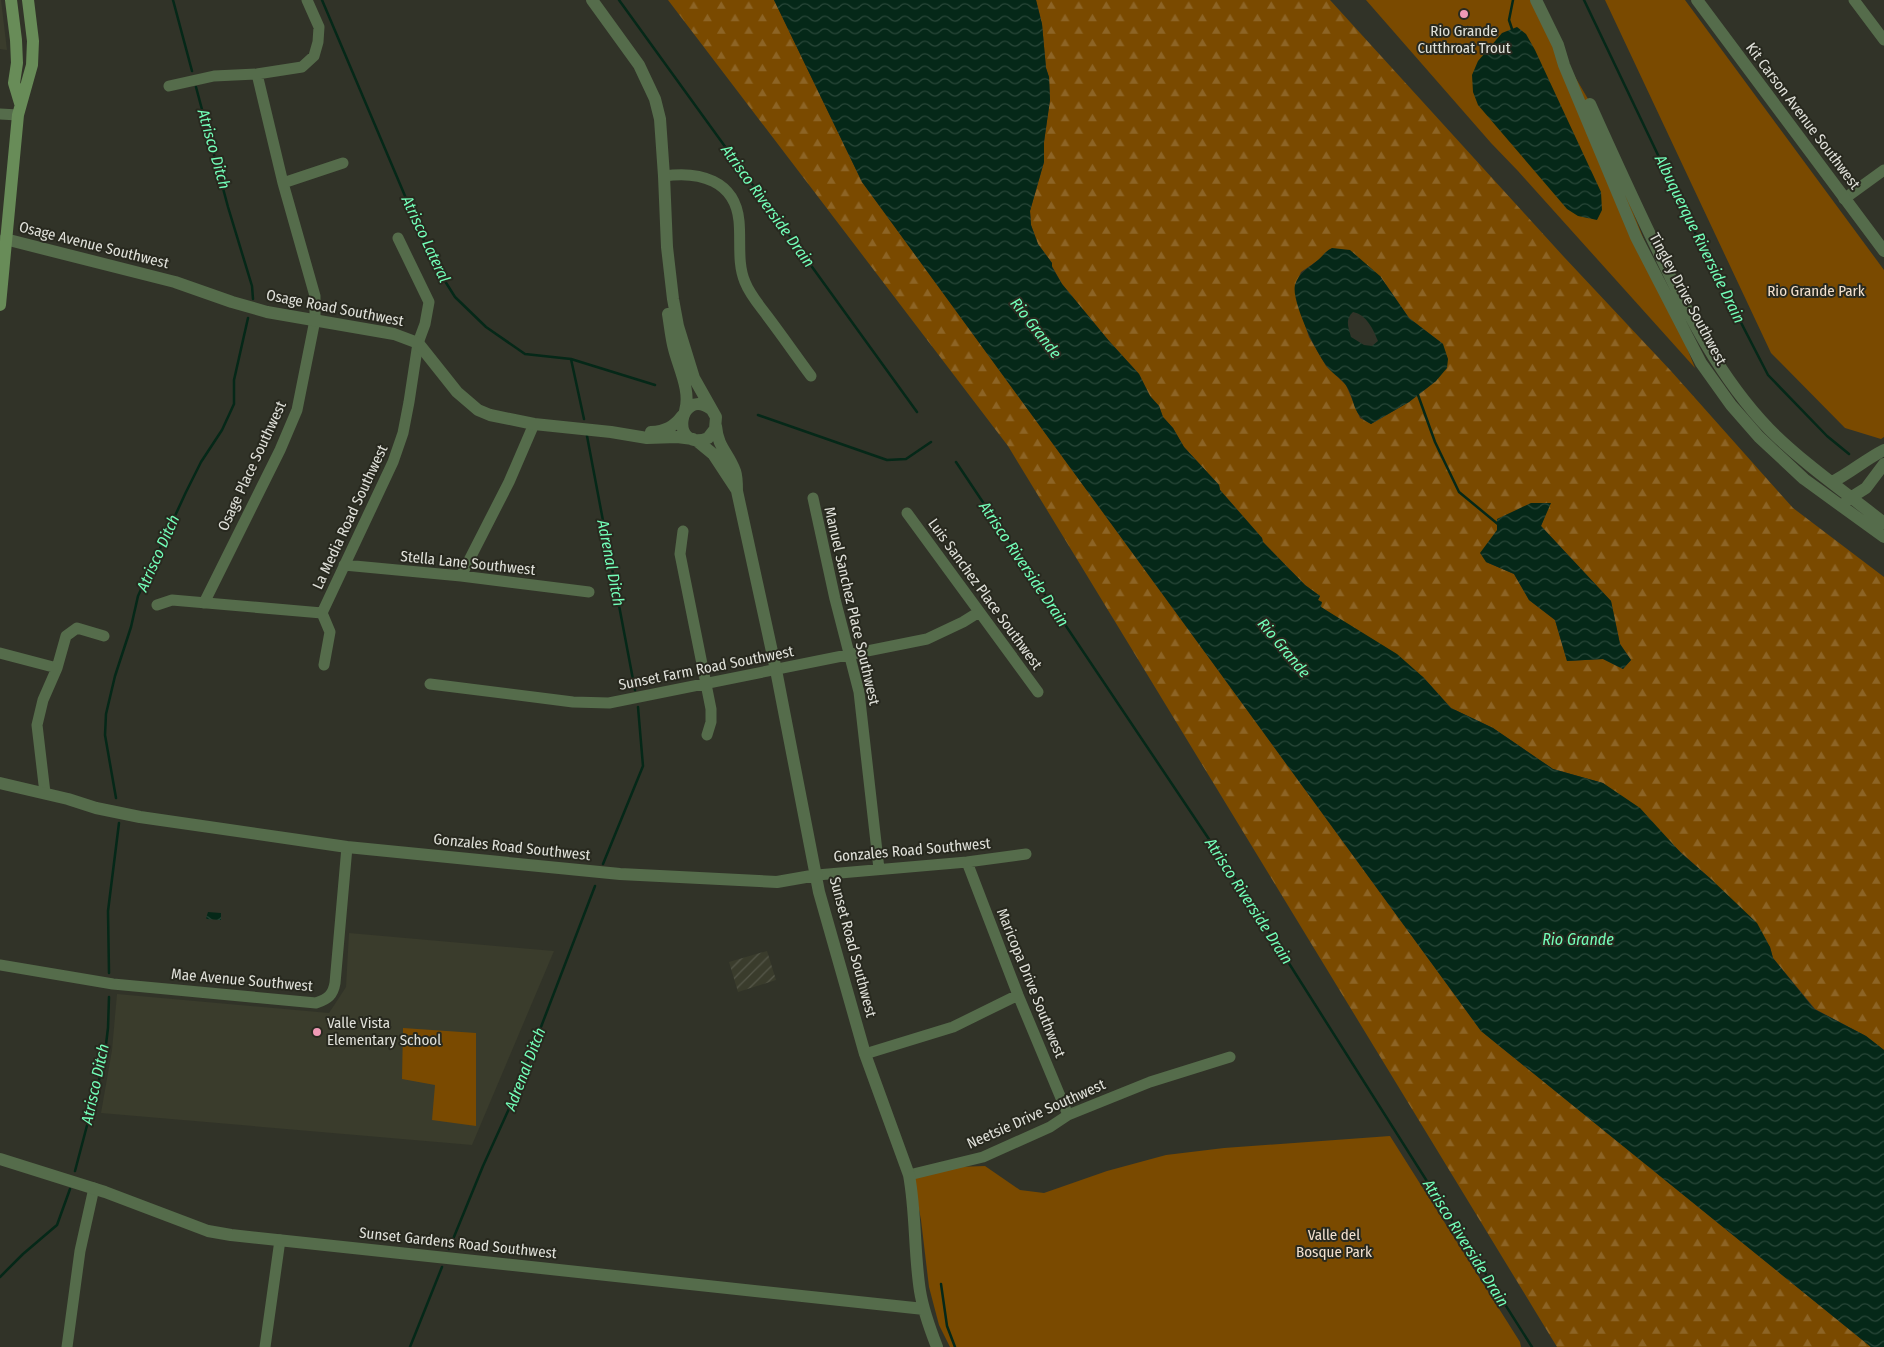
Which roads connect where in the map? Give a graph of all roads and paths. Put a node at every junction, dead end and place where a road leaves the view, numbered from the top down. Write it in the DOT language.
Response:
graph roads {
  1 [pos="11,0"];
  2 [pos="28,0"];
  3 [pos="307,0"];
  4 [pos="592,0"];
  5 [pos="1536,0"];
  6 [pos="1697,0"];
  7 [pos="1854,0"];
  8 [pos="1884,40"];
  9 [pos="1558,45"];
  10 [pos="256,74"];
  11 [pos="170,86"];
  12 [pos="19,109"];
  13 [pos="0,114"];
  14 [pos="343,163"];
  15 [pos="1884,170"];
  16 [pos="664,176"];
  17 [pos="283,183"];
  18 [pos="1844,199"];
  19 [pos="398,238"];
  20 [pos="5,239"];
  21 [pos="667,247"];
  22 [pos="1884,251"];
  23 [pos="175,282"];
  24 [pos="0,305"];
  25 [pos="315,320"];
  26 [pos="418,343"];
  27 [pos="811,376"];
  28 [pos="711,409"];
  29 [pos="684,414"];
  30 [pos="534,424"];
  31 [pos="716,426"];
  32 [pos="610,432"];
  33 [pos="694,439"];
  34 [pos="1884,450"];
  35 [pos="1884,464"];
  36 [pos="1832,482"];
  37 [pos="737,491"];
  38 [pos="1852,497"];
  39 [pos="813,498"];
  40 [pos="1838,504"];
  41 [pos="908,513"];
  42 [pos="1884,523"];
  43 [pos="684,530"];
  44 [pos="1884,537"];
  45 [pos="344,565"];
  46 [pos="461,576"];
  47 [pos="589,592"];
  48 [pos="204,603"];
  49 [pos="157,605"];
  50 [pos="979,612"];
  51 [pos="322,613"];
  52 [pos="104,636"];
  53 [pos="0,653"];
  54 [pos="850,654"];
  55 [pos="324,665"];
  56 [pos="57,668"];
  57 [pos="776,670"];
  58 [pos="430,684"];
  59 [pos="707,684"];
  60 [pos="1038,692"];
  61 [pos="707,735"];
  62 [pos="0,783"];
  63 [pos="45,793"];
  64 [pos="347,847"];
  65 [pos="1026,854"];
  66 [pos="967,862"];
  67 [pos="879,869"];
  68 [pos="817,875"];
  69 [pos="0,965"];
  70 [pos="1018,994"];
  71 [pos="864,1054"];
  72 [pos="1230,1057"];
  73 [pos="1068,1115"];
  74 [pos="0,1159"];
  75 [pos="909,1174"];
  76 [pos="91,1187"];
  77 [pos="280,1240"];
  78 [pos="924,1309"];
  79 [pos="67,1347"];
  80 [pos="265,1347"];
  81 [pos="937,1347"];
  1 -- 12 [label="main road"];
  2 -- 12 [label="main road"];
  3 -- 10 [label="street"];
  4 -- 16 [label="street"];
  5 -- 9 [label="street, Tingley Drive Southwest"];
  6 -- 18 [label="street, Kit Carson Avenue Southwest"];
  7 -- 8 [label="street"];
  9 -- 36 [label="street, Tingley Drive Southwest"];
  9 -- 40 [label="street, Tingley Drive Southwest"];
  10 -- 11 [label="street"];
  10 -- 17 [label="street, Osage Place Southwest"];
  12 -- 13 [label="street"];
  12 -- 20 [label="main road"];
  14 -- 17 [label="street"];
  15 -- 18 [label="street"];
  16 -- 21 [label="street"];
  16 -- 27 [label="street"];
  17 -- 25 [label="street, Osage Place Southwest"];
  18 -- 22 [label="street, Kit Carson Avenue Southwest"];
  19 -- 26 [label="street, La Media Road Southwest"];
  20 -- 23 [label="street, Osage Avenue Southwest"];
  20 -- 24 [label="main road"];
  21 -- 28 [label="street"];
  21 -- 29 [label="street"];
  23 -- 25 [label="street, Osage Road Southwest"];
  25 -- 26 [label="street, Osage Road Southwest"];
  25 -- 48 [label="street, Osage Place Southwest"];
  26 -- 30 [label="street, Osage Road Southwest"];
  26 -- 45 [label="street, La Media Road Southwest"];
  28 -- 29 [label="street"];
  28 -- 31 [label="street"];
  29 -- 32 [label="street, Osage Road Southwest"];
  29 -- 33 [label="street"];
  30 -- 32 [label="street, Osage Road Southwest"];
  30 -- 46 [label="street"];
  31 -- 33 [label="street"];
  31 -- 37 [label="street, Sunset Road Southwest"];
  32 -- 33 [label="street, Osage Road Southwest"];
  33 -- 37 [label="street, Sunset Road Southwest"];
  34 -- 36 [label="street"];
  35 -- 38 [label="street"];
  36 -- 38 [label="street, Tingley Drive Southwest"];
  37 -- 57 [label="street, Sunset Road Southwest"];
  38 -- 40 [label="street"];
  38 -- 42 [label="street, Tingley Drive Southwest"];
  39 -- 54 [label="street, Manuel Sanchez Place Southwest"];
  40 -- 44 [label="street, Tingley Drive Southwest"];
  41 -- 50 [label="street, Luis Sanchez Place Southwest"];
  43 -- 59 [label="street"];
  45 -- 46 [label="street, Stella Lane Southwest"];
  45 -- 51 [label="street, La Media Road Southwest"];
  46 -- 47 [label="street, Stella Lane Southwest"];
  48 -- 49 [label="street"];
  48 -- 51 [label="street"];
  50 -- 54 [label="street, Sunset Farm Road Southwest"];
  50 -- 60 [label="street, Luis Sanchez Place Southwest"];
  51 -- 55 [label="street, La Media Road Southwest"];
  52 -- 56 [label="street"];
  53 -- 56 [label="street"];
  54 -- 57 [label="street, Sunset Farm Road Southwest"];
  54 -- 67 [label="street, Manuel Sanchez Place Southwest"];
  56 -- 63 [label="street"];
  57 -- 59 [label="street, Sunset Farm Road Southwest"];
  57 -- 68 [label="street, Sunset Road Southwest"];
  58 -- 59 [label="street, Sunset Farm Road Southwest"];
  59 -- 61 [label="street"];
  62 -- 63 [label="street, Gonzales Road Southwest"];
  63 -- 64 [label="street, Gonzales Road Southwest"];
  64 -- 68 [label="street, Gonzales Road Southwest"];
  64 -- 69 [label="street, Mae Avenue Southwest"];
  65 -- 66 [label="street, Gonzales Road Southwest"];
  66 -- 67 [label="street, Gonzales Road Southwest"];
  66 -- 70 [label="street, Maricopa Drive Southwest"];
  67 -- 68 [label="street, Gonzales Road Southwest"];
  68 -- 71 [label="street, Sunset Road Southwest"];
  70 -- 71 [label="street"];
  70 -- 73 [label="street, Maricopa Drive Southwest"];
  71 -- 75 [label="street, Sunset Road Southwest"];
  72 -- 73 [label="street, Neetsie Drive Southwest"];
  73 -- 75 [label="street, Neetsie Drive Southwest"];
  74 -- 76 [label="street, Sunset Gardens Road Southwest"];
  75 -- 78 [label="street, Sunset Road Southwest"];
  76 -- 77 [label="street, Sunset Gardens Road Southwest"];
  76 -- 79 [label="street"];
  77 -- 78 [label="street, Sunset Gardens Road Southwest"];
  77 -- 80 [label="street"];
  78 -- 81 [label="street, Sunset Road Southwest"];
}
